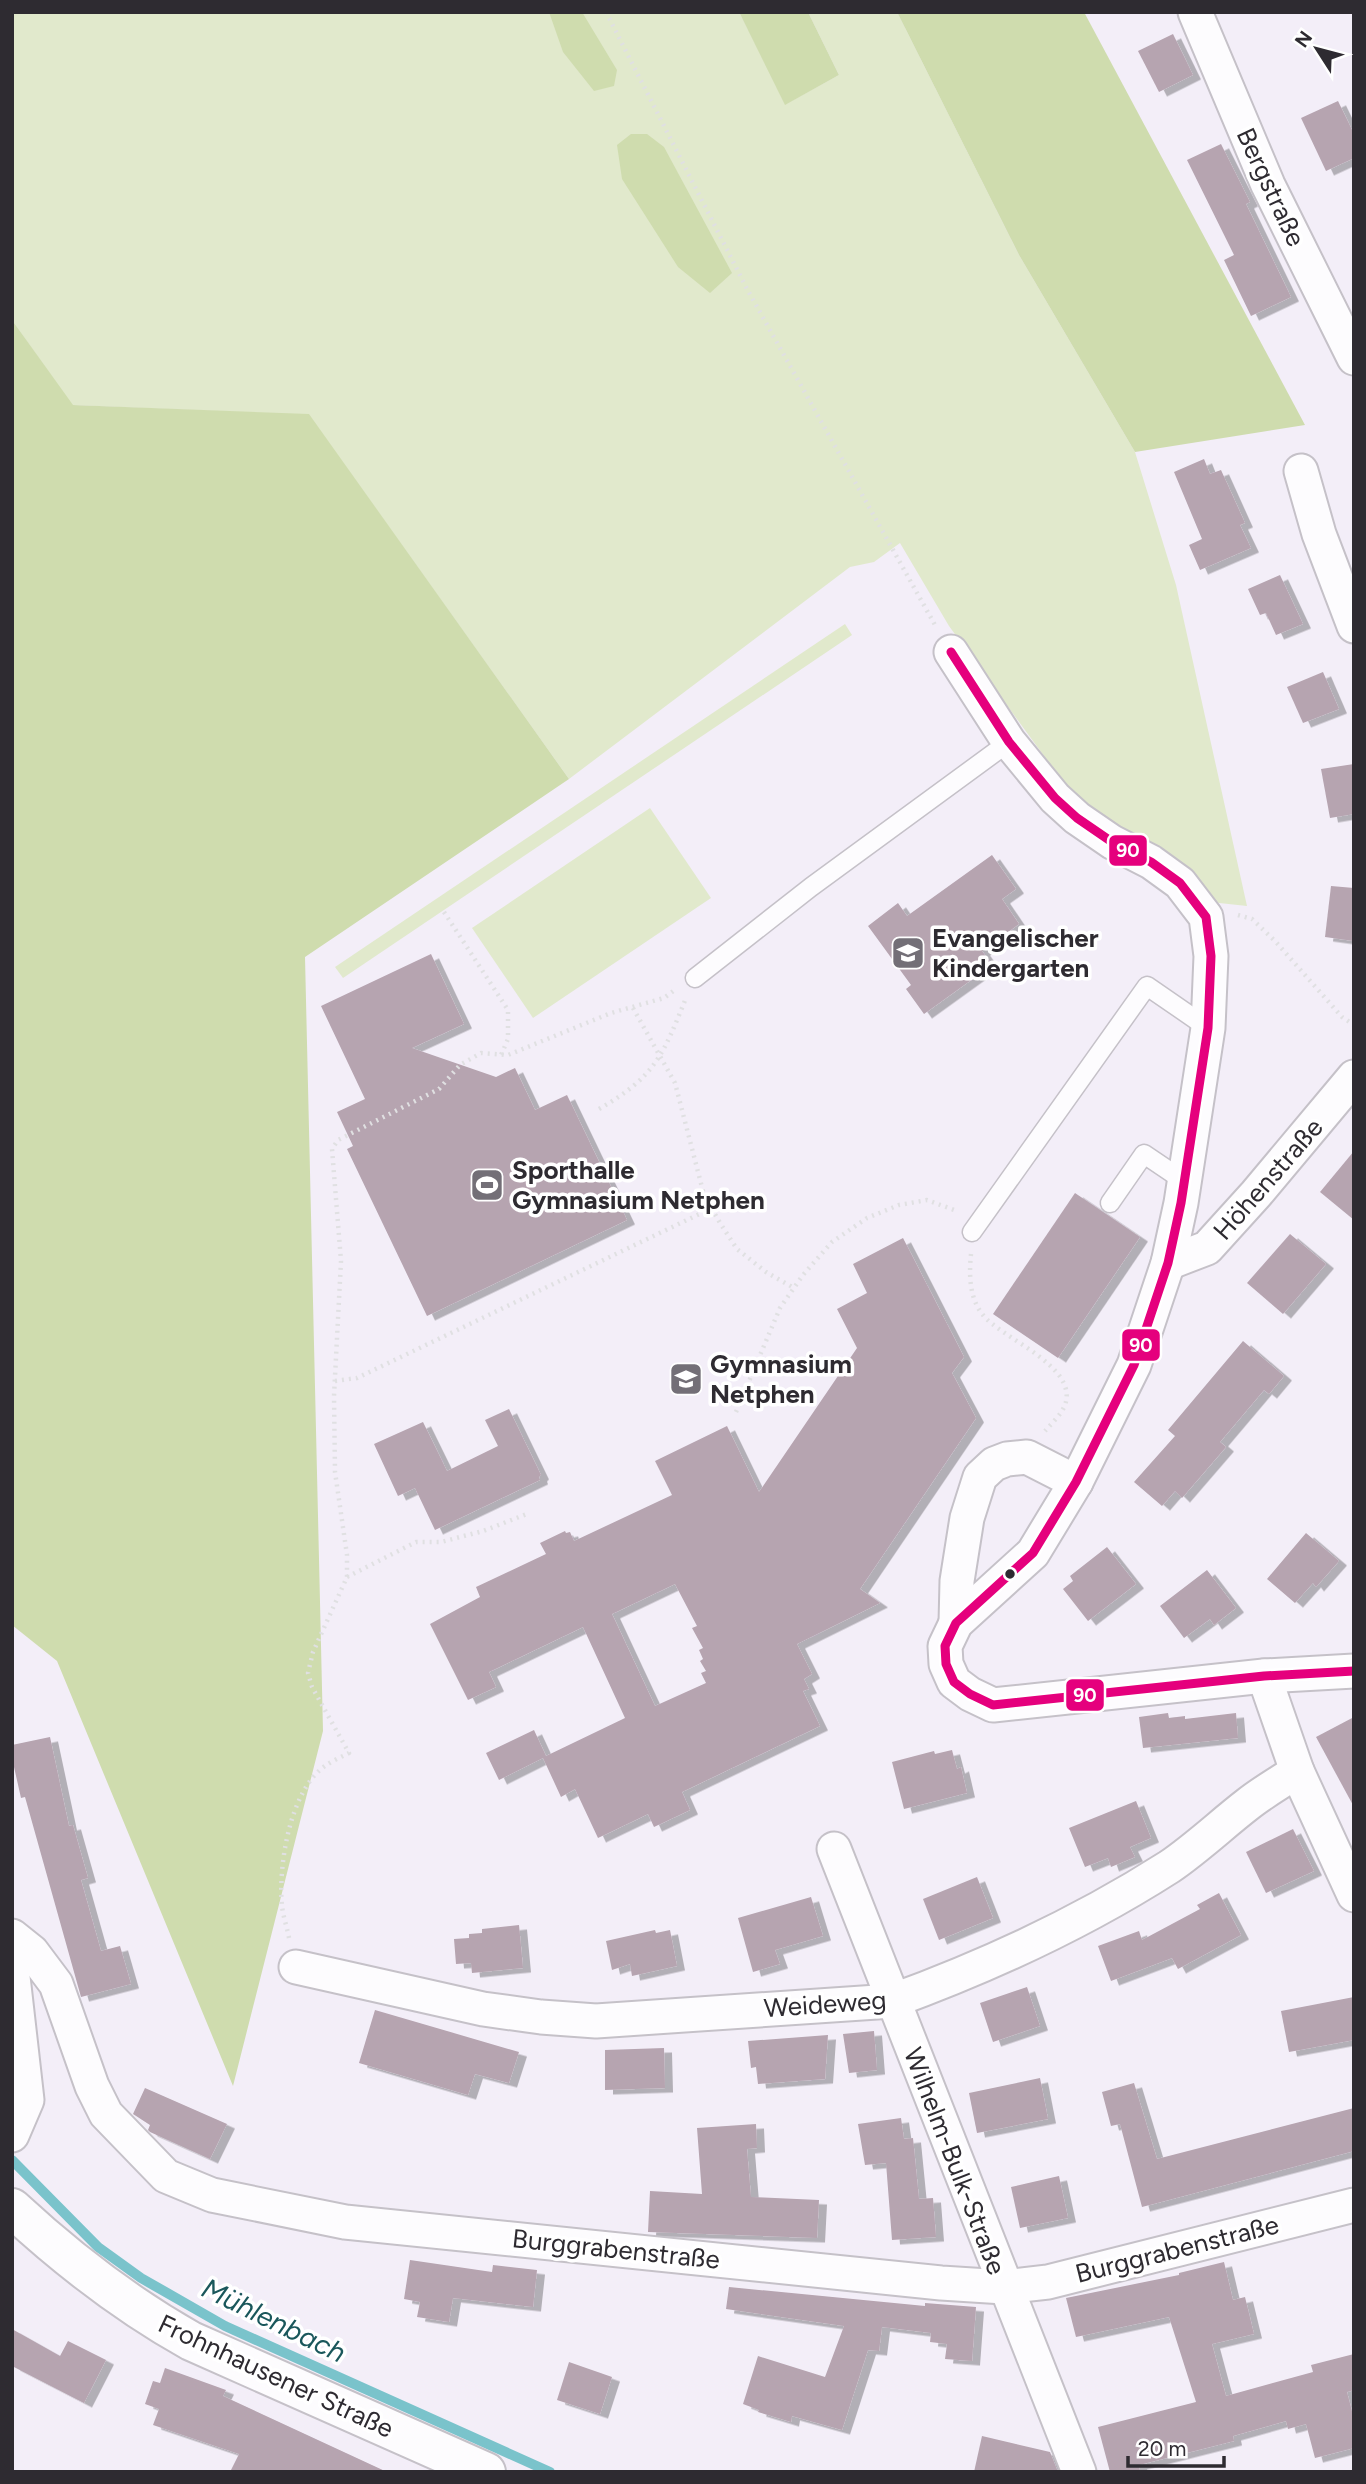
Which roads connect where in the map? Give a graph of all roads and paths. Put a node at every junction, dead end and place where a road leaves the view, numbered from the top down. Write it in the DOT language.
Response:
graph roads {
  1 [pos="606,12"];
  2 [pos="1195,12"];
  3 [pos="1354,358"];
  4 [pos="1301,471"];
  5 [pos="1319,534"];
  6 [pos="1354,569"];
  7 [pos="1354,626"];
  8 [pos="951,652"];
  9 [pos="1009,742"];
  10 [pos="444,912"];
  11 [pos="1206,917"];
  12 [pos="695,978"];
  13 [pos="633,1008"];
  14 [pos="1354,1025"];
  15 [pos="1208,1028"];
  16 [pos="502,1055"];
  17 [pos="660,1058"];
  18 [pos="1354,1077"];
  19 [pos="599,1109"];
  20 [pos="1184,1181"];
  21 [pos="1110,1203"];
  22 [pos="712,1208"];
  23 [pos="977,1226"];
  24 [pos="1168,1263"];
  25 [pos="794,1288"];
  26 [pos="334,1381"];
  27 [pos="736,1412"];
  28 [pos="1027,1457"];
  29 [pos="1076,1482"];
  30 [pos="527,1514"];
  31 [pos="347,1577"];
  32 [pos="956,1622"];
  33 [pos="1354,1671"];
  34 [pos="1264,1676"];
  35 [pos="1297,1771"];
  36 [pos="834,1849"];
  37 [pos="1354,1895"];
  38 [pos="12,1936"];
  39 [pos="12,1968"];
  40 [pos="296,1968"];
  41 [pos="891,2001"];
  42 [pos="15,2132"];
  43 [pos="1354,2205"];
  44 [pos="12,2208"];
  45 [pos="1004,2287"];
  46 [pos="429,2460"];
  47 [pos="486,2472"];
  48 [pos="1079,2472"];
  1 -- 8 [label="path"];
  2 -- 3 [label="street, Bergstraße"];
  4 -- 5 [label="street"];
  5 -- 6 [label="street"];
  5 -- 7 [label="street"];
  8 -- 9 [label="street"];
  9 -- 11 [label="street"];
  9 -- 12 [label="lane"];
  10 -- 16 [label="path"];
  11 -- 14 [label="path"];
  11 -- 15 [label="street"];
  12 -- 13 [label="path"];
  12 -- 17 [label="path"];
  13 -- 16 [label="path"];
  13 -- 17 [label="path"];
  15 -- 20 [label="street"];
  15 -- 23 [label="lane"];
  16 -- 26 [label="path"];
  17 -- 19 [label="path"];
  17 -- 22 [label="path"];
  18 -- 24 [label="street, Höhenstraße"];
  20 -- 21 [label="lane"];
  20 -- 24 [label="street"];
  22 -- 25 [label="path"];
  22 -- 26 [label="path"];
  23 -- 25 [label="path"];
  23 -- 28 [label="path"];
  24 -- 29 [label="street"];
  25 -- 27 [label="path"];
  26 -- 31 [label="path"];
  28 -- 29 [label="street"];
  28 -- 32 [label="street"];
  29 -- 32 [label="street"];
  30 -- 31 [label="path"];
  31 -- 40 [label="path"];
  32 -- 34 [label="street"];
  33 -- 34 [label="street"];
  34 -- 35 [label="street"];
  35 -- 37 [label="street"];
  35 -- 41 [label="street, Weideweg"];
  36 -- 41 [label="street, Wilhelm-Bulk-Straße"];
  38 -- 45 [label="street, Burggrabenstraße"];
  39 -- 42 [label="street"];
  40 -- 41 [label="street, Weideweg"];
  41 -- 45 [label="street, Wilhelm-Bulk-Straße"];
  43 -- 45 [label="street, Burggrabenstraße"];
  44 -- 46 [label="main road, Frohnhausener Straße"];
  45 -- 48 [label="street, Wilhelm-Bulk-Straße"];
  46 -- 47 [label="main road, Frohnhausener Straße"];
}
